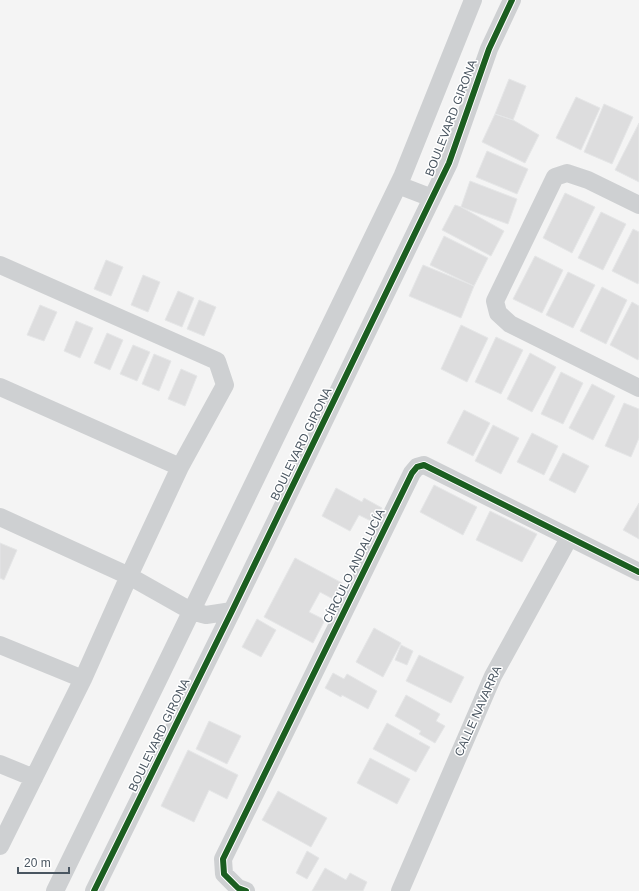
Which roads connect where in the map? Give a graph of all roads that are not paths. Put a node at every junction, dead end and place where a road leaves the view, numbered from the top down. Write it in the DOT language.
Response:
graph roads {
  1 [pos="473,0"];
  2 [pos="512,0"];
  3 [pos="398,186"];
  4 [pos="432,198"];
  5 [pos="639,205"];
  6 [pos="0,265"];
  7 [pos="0,387"];
  8 [pos="639,388"];
  9 [pos="180,467"];
  10 [pos="0,517"];
  11 [pos="569,538"];
  12 [pos="639,572"];
  13 [pos="129,576"];
  14 [pos="191,611"];
  15 [pos="232,611"];
  16 [pos="0,645"];
  17 [pos="83,679"];
  18 [pos="0,764"];
  19 [pos="34,778"];
  20 [pos="0,846"];
  21 [pos="55,891"];
  22 [pos="94,891"];
  23 [pos="246,891"];
  24 [pos="400,891"];
  1 -- 3 [label="street, BOULEVARD GIRONA"];
  2 -- 4 [label="street, BOULEVARD GIRONA"];
  3 -- 4 [label="street"];
  3 -- 14 [label="street, BOULEVARD GIRONA"];
  4 -- 15 [label="street, BOULEVARD GIRONA"];
  5 -- 8 [label="street"];
  6 -- 9 [label="street"];
  7 -- 9 [label="street"];
  9 -- 13 [label="street"];
  10 -- 13 [label="street"];
  11 -- 12 [label="street, CÍRCULO ANDALUCÍA"];
  11 -- 23 [label="street, CÍRCULO ANDALUCÍA"];
  11 -- 24 [label="street, CALLE NAVARRA"];
  13 -- 14 [label="street"];
  13 -- 17 [label="street"];
  14 -- 15 [label="street"];
  14 -- 21 [label="street, BOULEVARD GIRONA"];
  15 -- 22 [label="street, BOULEVARD GIRONA"];
  16 -- 17 [label="street"];
  17 -- 19 [label="street"];
  18 -- 19 [label="street"];
  19 -- 20 [label="street"];
}
